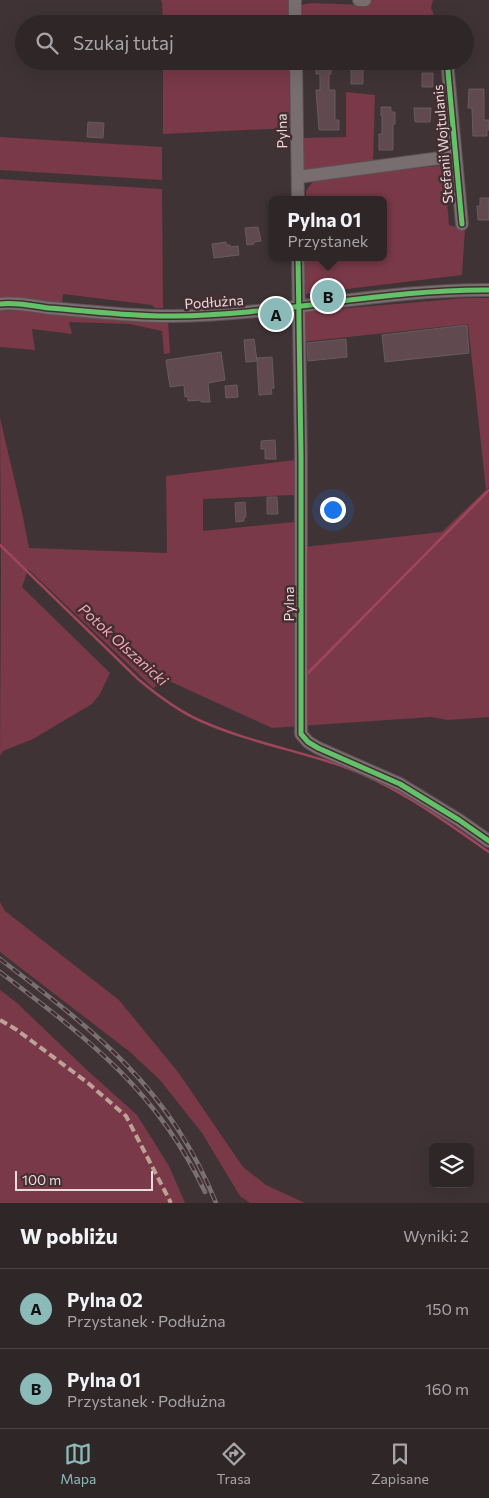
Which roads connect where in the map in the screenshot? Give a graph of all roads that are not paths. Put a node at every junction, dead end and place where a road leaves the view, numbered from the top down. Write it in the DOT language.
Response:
graph roads {
  1 [pos="295,0"];
  2 [pos="359,0"];
  3 [pos="365,0"];
  4 [pos="295,15"];
  5 [pos="296,70"];
  6 [pos="448,70"];
  7 [pos="455,156"];
  8 [pos="298,177"];
  9 [pos="298,196"];
  10 [pos="462,224"];
  11 [pos="298,261"];
  12 [pos="489,290"];
  13 [pos="0,304"];
  14 [pos="298,306"];
  15 [pos="489,841"];
  1 -- 4 [label="street"];
  2 -- 3 [label="street"];
  5 -- 8 [label="street, Pylna"];
  6 -- 7 [label="street, Stefanii Wojtulanis"];
  7 -- 8 [label="street"];
  7 -- 10 [label="street, Stefanii Wojtulanis"];
  8 -- 9 [label="street, Pylna"];
  11 -- 14 [label="street, Pylna"];
  12 -- 14 [label="street, Podłużna"];
  13 -- 14 [label="street, Podłużna"];
  14 -- 15 [label="street, Pylna"];
}
